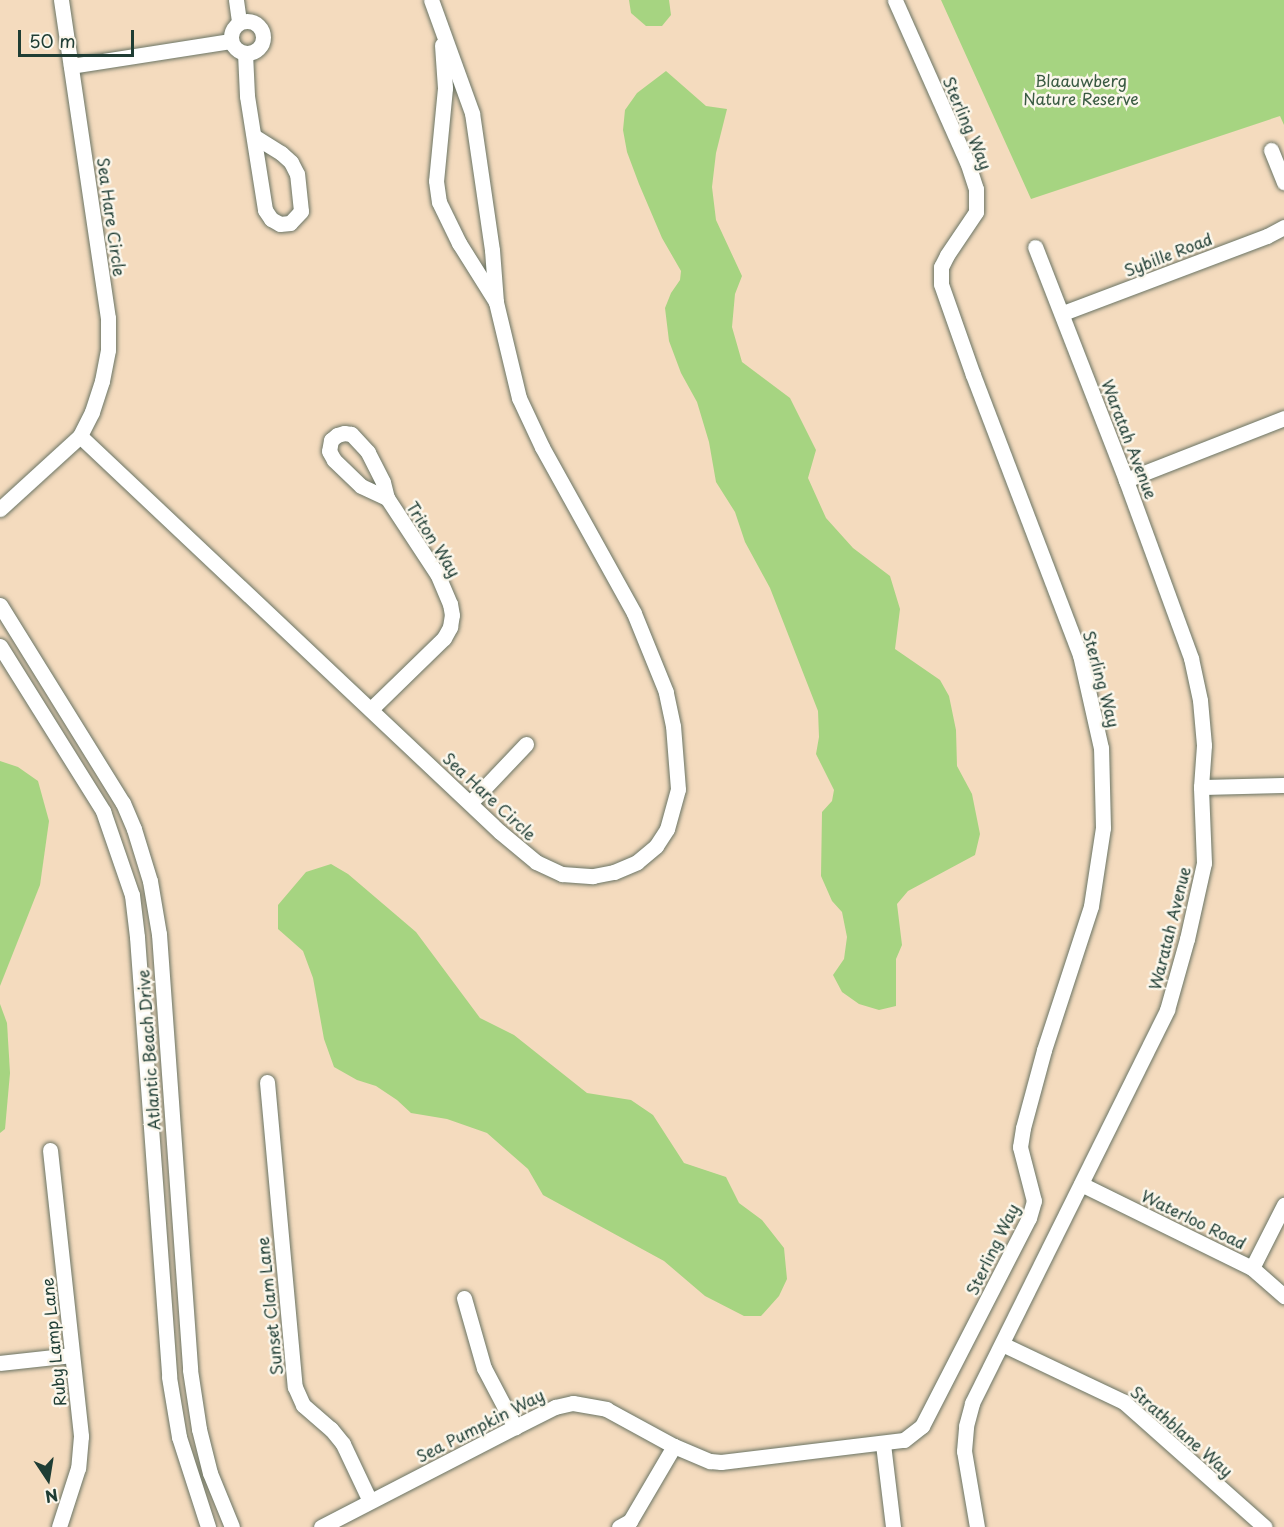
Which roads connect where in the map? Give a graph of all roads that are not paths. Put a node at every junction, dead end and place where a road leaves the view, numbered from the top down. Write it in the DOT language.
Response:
graph roads {
  1 [pos="61,0"];
  2 [pos="236,0"];
  3 [pos="431,0"];
  4 [pos="895,0"];
  5 [pos="239,22"];
  6 [pos="439,22"];
  7 [pos="231,41"];
  8 [pos="245,53"];
  9 [pos="71,66"];
  10 [pos="254,136"];
  11 [pos="1271,150"];
  12 [pos="1284,183"];
  13 [pos="1284,227"];
  14 [pos="1035,247"];
  15 [pos="496,302"];
  16 [pos="1063,313"];
  17 [pos="1284,418"];
  18 [pos="80,436"];
  19 [pos="1126,480"];
  20 [pos="387,498"];
  21 [pos="0,509"];
  22 [pos="0,605"];
  23 [pos="0,646"];
  24 [pos="371,709"];
  25 [pos="526,744"];
  26 [pos="90,752"];
  27 [pos="74,762"];
  28 [pos="1284,785"];
  29 [pos="1202,787"];
  30 [pos="471,802"];
  31 [pos="159,934"];
  32 [pos="137,937"];
  33 [pos="267,1083"];
  34 [pos="152,1144"];
  35 [pos="172,1144"];
  36 [pos="50,1150"];
  37 [pos="1081,1184"];
  38 [pos="1284,1205"];
  39 [pos="1252,1268"];
  40 [pos="1284,1296"];
  41 [pos="464,1298"];
  42 [pos="1002,1344"];
  43 [pos="188,1350"];
  44 [pos="167,1353"];
  45 [pos="72,1354"];
  46 [pos="0,1363"];
  47 [pos="514,1427"];
  48 [pos="904,1440"];
  49 [pos="883,1444"];
  50 [pos="674,1446"];
  51 [pos="370,1501"];
  52 [pos="627,1525"];
  53 [pos="59,1527"];
  54 [pos="208,1527"];
  55 [pos="232,1527"];
  56 [pos="321,1527"];
  57 [pos="893,1527"];
  58 [pos="978,1527"];
  59 [pos="1265,1527"];
  1 -- 9 [label="street, Sea Hare Circle"];
  2 -- 5 [label="street"];
  3 -- 6 [label="street, Sea Hare Circle"];
  4 -- 48 [label="street, Sterling Way"];
  5 -- 7 [label="street"];
  5 -- 8 [label="street"];
  6 -- 15 [label="street, Sea Hare Circle"];
  6 -- 15 [label="street, Sea Hare Circle"];
  7 -- 8 [label="street"];
  7 -- 9 [label="street"];
  8 -- 10 [label="street"];
  9 -- 18 [label="street, Sea Hare Circle"];
  10 -- 10 [label="street"];
  11 -- 12 [label="street"];
  13 -- 16 [label="street, Sybille Road"];
  14 -- 16 [label="street, Waratah Avenue"];
  15 -- 30 [label="street, Sea Hare Circle"];
  16 -- 19 [label="street, Waratah Avenue"];
  17 -- 19 [label="street"];
  18 -- 21 [label="street, Sea Hare Circle"];
  18 -- 24 [label="street, Sea Hare Circle"];
  19 -- 29 [label="street, Waratah Avenue"];
  20 -- 24 [label="street, Triton Way"];
  22 -- 26 [label="street, Atlantic Beach Drive"];
  23 -- 27 [label="street, Atlantic Beach Drive"];
  24 -- 30 [label="street, Sea Hare Circle"];
  25 -- 30 [label="street"];
  26 -- 27 [label="street"];
  26 -- 31 [label="street, Atlantic Beach Drive"];
  27 -- 32 [label="street, Atlantic Beach Drive"];
  28 -- 29 [label="street"];
  29 -- 37 [label="street, Waratah Avenue"];
  31 -- 32 [label="street"];
  31 -- 35 [label="street, Atlantic Beach Drive"];
  32 -- 34 [label="street, Atlantic Beach Drive"];
  33 -- 51 [label="street, Sunset Clam Lane"];
  34 -- 35 [label="street"];
  34 -- 44 [label="street, Atlantic Beach Drive"];
  35 -- 43 [label="street, Atlantic Beach Drive"];
  36 -- 45 [label="street, Ruby Lamp Lane"];
  37 -- 39 [label="street, Waterloo Road"];
  37 -- 42 [label="street, Waratah Avenue"];
  38 -- 39 [label="street"];
  39 -- 40 [label="street, Waterloo Road"];
  41 -- 47 [label="street"];
  42 -- 58 [label="street, Waratah Avenue"];
  42 -- 59 [label="street, Strathblane Way"];
  43 -- 44 [label="street"];
  43 -- 55 [label="street, Atlantic Beach Drive"];
  44 -- 54 [label="street, Atlantic Beach Drive"];
  45 -- 46 [label="street"];
  45 -- 53 [label="street, Ruby Lamp Lane"];
  47 -- 50 [label="street, Sea Pumpkin Way"];
  47 -- 51 [label="street, Sea Pumpkin Way"];
  48 -- 49 [label="street, Sea Pumpkin Way"];
  49 -- 50 [label="street, Sea Pumpkin Way"];
  49 -- 57 [label="street"];
  50 -- 52 [label="street"];
  51 -- 56 [label="street, Sea Pumpkin Way"];
}
